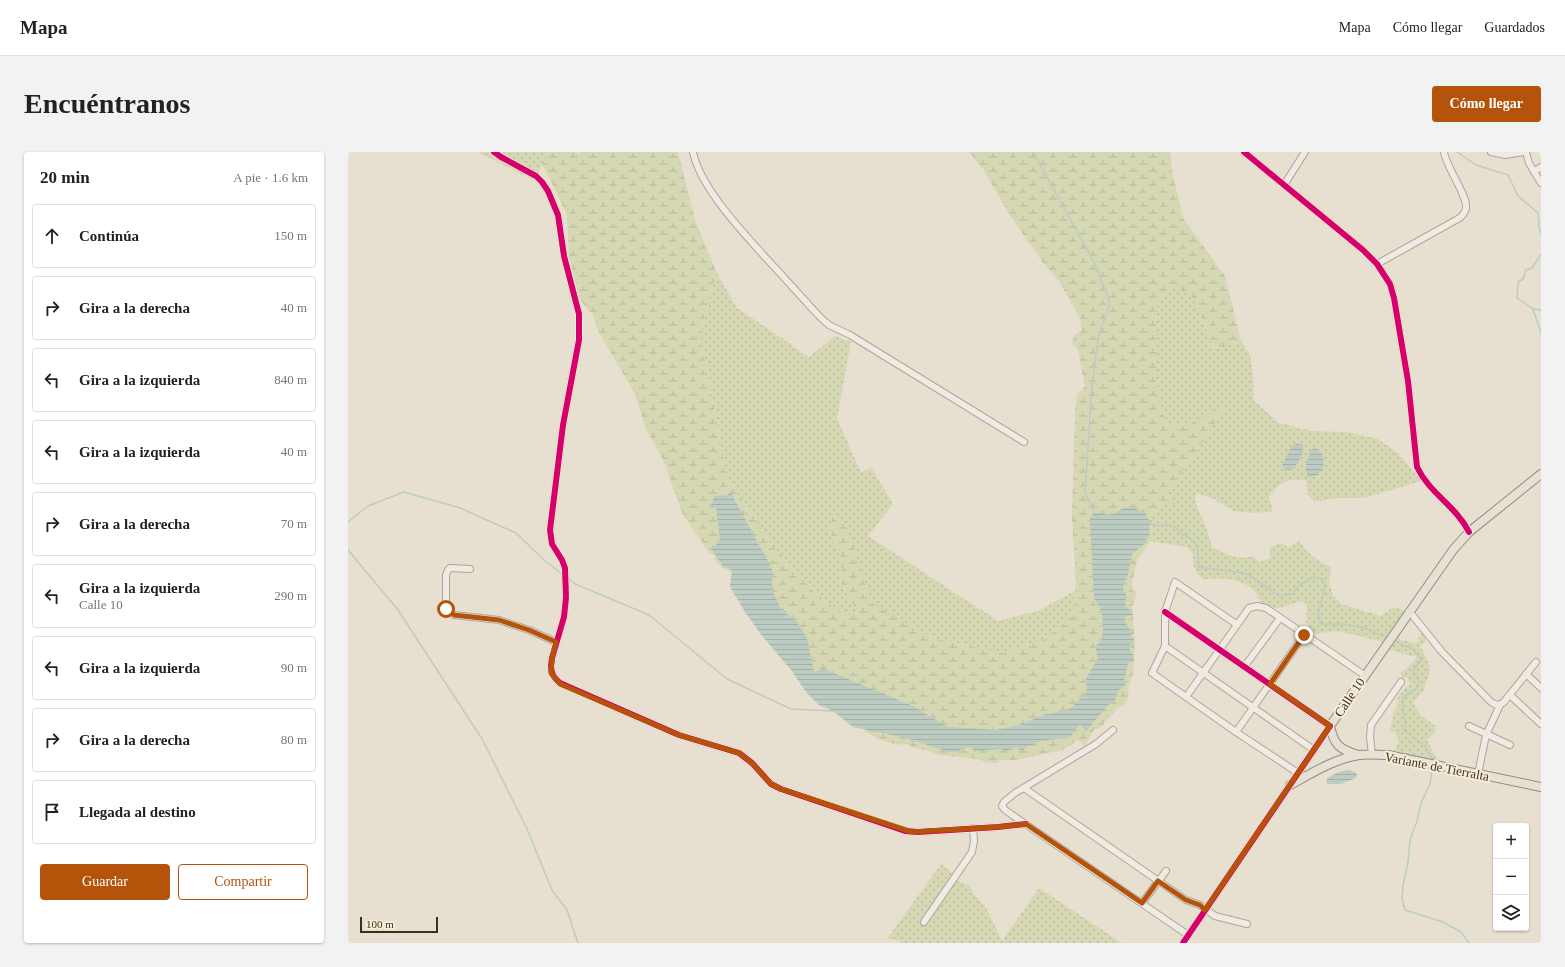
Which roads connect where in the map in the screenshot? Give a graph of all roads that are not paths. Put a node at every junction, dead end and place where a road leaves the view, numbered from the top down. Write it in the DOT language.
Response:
graph roads {
  1 [pos="494,152"];
  2 [pos="693,152"];
  3 [pos="1244,152"];
  4 [pos="1305,152"];
  5 [pos="1444,152"];
  6 [pos="1491,152"];
  7 [pos="1526,154"];
  8 [pos="1541,168"];
  9 [pos="1534,172"];
  10 [pos="1541,183"];
  11 [pos="1284,185"];
  12 [pos="1378,264"];
  13 [pos="1024,442"];
  14 [pos="1541,474"];
  15 [pos="1469,532"];
  16 [pos="470,569"];
  17 [pos="1409,611"];
  18 [pos="1165,612"];
  19 [pos="1280,618"];
  20 [pos="1236,624"];
  21 [pos="1304,635"];
  22 [pos="556,642"];
  23 [pos="1165,646"];
  24 [pos="1219,649"];
  25 [pos="1536,662"];
  26 [pos="1244,667"];
  27 [pos="1203,673"];
  28 [pos="1526,674"];
  29 [pos="1364,675"];
  30 [pos="1401,682"];
  31 [pos="1270,684"];
  32 [pos="1541,688"];
  33 [pos="1510,695"];
  34 [pos="1186,697"];
  35 [pos="1500,705"];
  36 [pos="1254,708"];
  37 [pos="1541,724"];
  38 [pos="1330,726"];
  39 [pos="1469,726"];
  40 [pos="1113,730"];
  41 [pos="1236,732"];
  42 [pos="1486,735"];
  43 [pos="1510,745"];
  44 [pos="1314,750"];
  45 [pos="1358,755"];
  46 [pos="1372,755"];
  47 [pos="1298,773"];
  48 [pos="1478,774"];
  49 [pos="1290,785"];
  50 [pos="1541,787"];
  51 [pos="1024,788"];
  52 [pos="1026,824"];
  53 [pos="974,828"];
  54 [pos="1166,871"];
  55 [pos="1158,881"];
  56 [pos="1142,903"];
  57 [pos="1205,910"];
  58 [pos="924,922"];
  59 [pos="1247,924"];
  60 [pos="1188,935"];
  61 [pos="1183,943"];
  1 -- 22 [label="street"];
  2 -- 13 [label="street"];
  3 -- 11 [label="street"];
  4 -- 11 [label="street"];
  5 -- 12 [label="street"];
  6 -- 7 [label="street"];
  7 -- 9 [label="street"];
  8 -- 9 [label="street"];
  9 -- 10 [label="street"];
  11 -- 12 [label="street"];
  12 -- 15 [label="street"];
  14 -- 15 [label="main road, Calle 10"];
  15 -- 17 [label="main road, Calle 10"];
  16 -- 22 [label="street"];
  17 -- 29 [label="main road, Calle 10"];
  17 -- 35 [label="street"];
  18 -- 20 [label="street"];
  18 -- 23 [label="street"];
  18 -- 24 [label="street"];
  19 -- 20 [label="street"];
  19 -- 21 [label="street"];
  19 -- 26 [label="street"];
  20 -- 24 [label="street"];
  21 -- 29 [label="street"];
  21 -- 31 [label="street"];
  22 -- 53 [label="street"];
  23 -- 27 [label="street"];
  23 -- 34 [label="street"];
  24 -- 26 [label="street"];
  24 -- 27 [label="street"];
  25 -- 28 [label="street"];
  26 -- 31 [label="street"];
  27 -- 34 [label="street"];
  27 -- 36 [label="street"];
  28 -- 32 [label="street"];
  28 -- 33 [label="street"];
  29 -- 38 [label="main road, Calle 10"];
  30 -- 46 [label="street"];
  31 -- 36 [label="street"];
  31 -- 38 [label="street"];
  33 -- 35 [label="street"];
  33 -- 37 [label="street"];
  34 -- 41 [label="street"];
  35 -- 42 [label="street"];
  36 -- 41 [label="street"];
  36 -- 44 [label="street"];
  38 -- 44 [label="street, Calle 10"];
  38 -- 45 [label="main road"];
  39 -- 42 [label="street"];
  40 -- 51 [label="street"];
  41 -- 47 [label="street"];
  42 -- 43 [label="street"];
  42 -- 48 [label="street"];
  44 -- 47 [label="street, Calle 10"];
  45 -- 46 [label="main road, Variante de Tierralta"];
  45 -- 49 [label="main road, Variante de Tierralta"];
  46 -- 48 [label="main road, Variante de Tierralta"];
  47 -- 49 [label="street, Calle 10"];
  48 -- 50 [label="main road, Variante de Tierralta"];
  49 -- 57 [label="street, Calle 10"];
  51 -- 52 [label="street"];
  51 -- 55 [label="street"];
  52 -- 53 [label="street"];
  52 -- 56 [label="street"];
  53 -- 58 [label="street"];
  54 -- 55 [label="street"];
  55 -- 56 [label="street"];
  55 -- 57 [label="street"];
  56 -- 60 [label="street"];
  57 -- 59 [label="street"];
  57 -- 60 [label="street, Calle 10"];
  60 -- 61 [label="street, Calle 10"];
}
